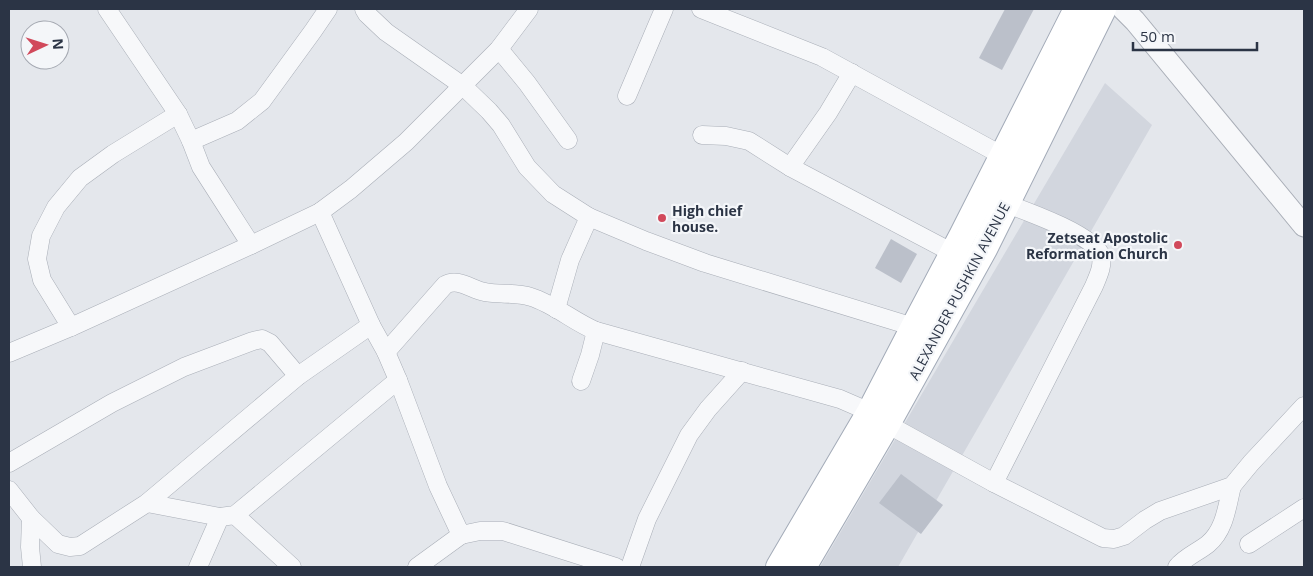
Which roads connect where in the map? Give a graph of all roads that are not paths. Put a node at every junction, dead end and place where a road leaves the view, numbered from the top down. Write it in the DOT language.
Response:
graph roads {
  1 [pos="107,9"];
  2 [pos="328,9"];
  3 [pos="364,9"];
  4 [pos="529,9"];
  5 [pos="664,9"];
  6 [pos="701,9"];
  7 [pos="1077,9"];
  8 [pos="1103,9"];
  9 [pos="1123,9"];
  10 [pos="499,49"];
  11 [pos="852,73"];
  12 [pos="462,86"];
  13 [pos="628,96"];
  14 [pos="178,114"];
  15 [pos="702,135"];
  16 [pos="568,140"];
  17 [pos="191,141"];
  18 [pos="1003,156"];
  19 [pos="790,167"];
  20 [pos="1007,204"];
  21 [pos="320,212"];
  22 [pos="589,217"];
  23 [pos="1304,226"];
  24 [pos="251,245"];
  25 [pos="967,246"];
  26 [pos="556,309"];
  27 [pos="370,324"];
  28 [pos="71,327"];
  29 [pos="914,327"];
  30 [pos="596,331"];
  31 [pos="386,352"];
  32 [pos="9,354"];
  33 [pos="742,371"];
  34 [pos="298,376"];
  35 [pos="398,380"];
  36 [pos="581,381"];
  37 [pos="1304,406"];
  38 [pos="879,418"];
  39 [pos="9,463"];
  40 [pos="994,482"];
  41 [pos="1232,486"];
  42 [pos="9,490"];
  43 [pos="147,504"];
  44 [pos="1304,508"];
  45 [pos="227,516"];
  46 [pos="31,518"];
  47 [pos="461,534"];
  48 [pos="1249,544"];
  49 [pos="32,567"];
  50 [pos="198,567"];
  51 [pos="292,567"];
  52 [pos="417,567"];
  53 [pos="616,567"];
  54 [pos="630,567"];
  55 [pos="779,567"];
  56 [pos="803,567"];
  57 [pos="1177,567"];
  1 -- 14 [label="street"];
  2 -- 17 [label="street"];
  3 -- 12 [label="street"];
  4 -- 10 [label="street"];
  5 -- 13 [label="street"];
  6 -- 11 [label="street"];
  7 -- 18 [label="main road, ALEXANDER PUSHKIN AVENUE"];
  8 -- 20 [label="main road, ALEXANDER PUSHKIN AVENUE"];
  9 -- 23 [label="street"];
  10 -- 12 [label="street"];
  10 -- 16 [label="street"];
  11 -- 18 [label="street"];
  11 -- 19 [label="street"];
  12 -- 21 [label="street"];
  12 -- 22 [label="street"];
  14 -- 17 [label="street"];
  14 -- 28 [label="street"];
  15 -- 19 [label="street"];
  17 -- 24 [label="street"];
  18 -- 25 [label="main road, ALEXANDER PUSHKIN AVENUE"];
  19 -- 25 [label="street"];
  20 -- 25 [label="main road, ALEXANDER PUSHKIN AVENUE"];
  20 -- 40 [label="street"];
  21 -- 24 [label="street"];
  21 -- 27 [label="street"];
  22 -- 26 [label="street"];
  22 -- 29 [label="street"];
  24 -- 28 [label="street"];
  25 -- 29 [label="main road, ALEXANDER PUSHKIN AVENUE"];
  25 -- 38 [label="main road, ALEXANDER PUSHKIN AVENUE"];
  26 -- 30 [label="street"];
  26 -- 31 [label="street"];
  27 -- 31 [label="street"];
  27 -- 34 [label="street"];
  28 -- 32 [label="street"];
  29 -- 38 [label="main road, ALEXANDER PUSHKIN AVENUE"];
  30 -- 33 [label="street"];
  30 -- 36 [label="street"];
  31 -- 35 [label="street"];
  33 -- 38 [label="street"];
  33 -- 54 [label="street"];
  34 -- 39 [label="street"];
  34 -- 43 [label="street"];
  35 -- 45 [label="street"];
  35 -- 47 [label="street"];
  37 -- 41 [label="street"];
  38 -- 40 [label="street"];
  38 -- 55 [label="main road, ALEXANDER PUSHKIN AVENUE"];
  38 -- 56 [label="main road, ALEXANDER PUSHKIN AVENUE"];
  40 -- 41 [label="street"];
  41 -- 57 [label="street"];
  42 -- 46 [label="street"];
  43 -- 45 [label="street"];
  43 -- 46 [label="street"];
  44 -- 48 [label="street"];
  45 -- 50 [label="street"];
  45 -- 51 [label="street"];
  46 -- 49 [label="street"];
  47 -- 52 [label="street"];
  47 -- 53 [label="street"];
}
